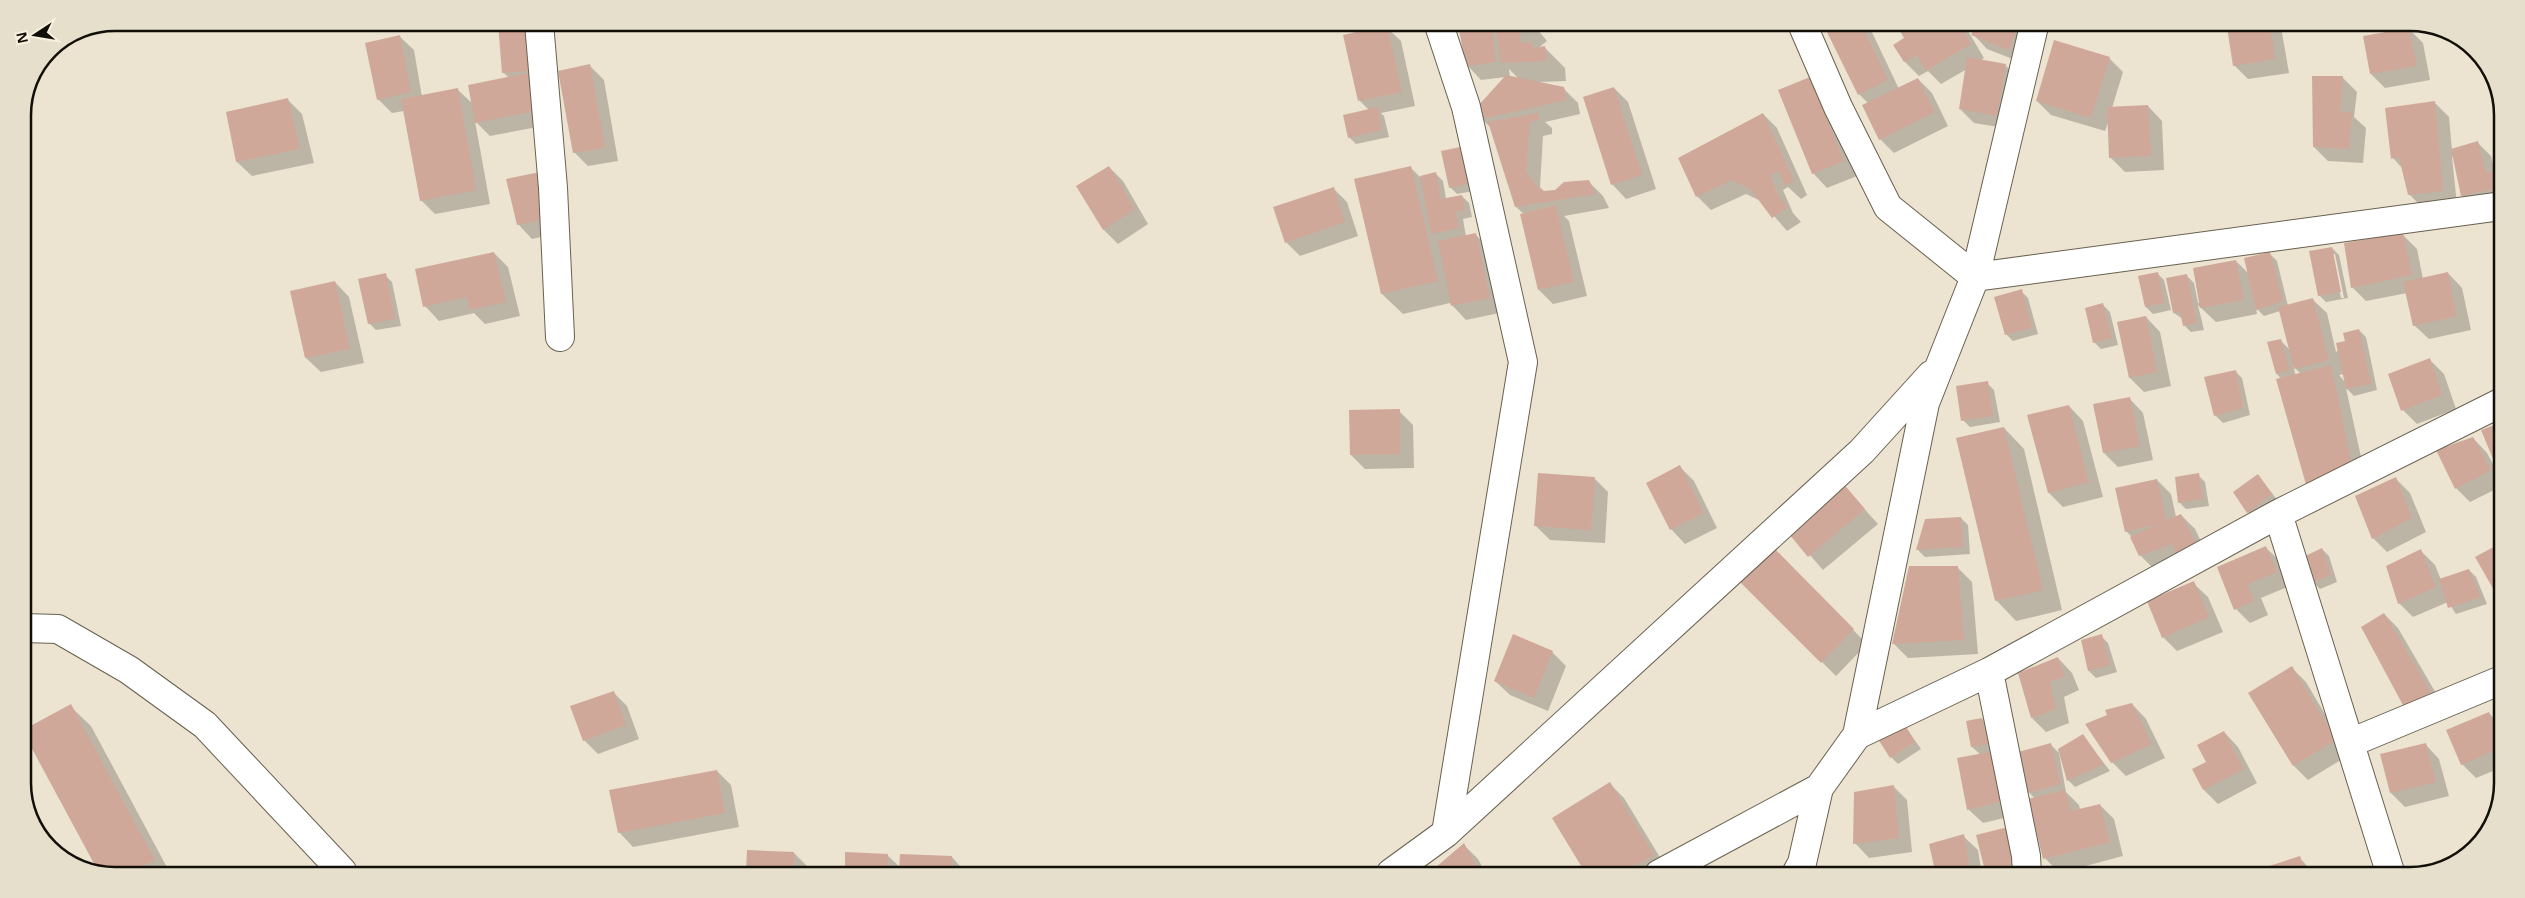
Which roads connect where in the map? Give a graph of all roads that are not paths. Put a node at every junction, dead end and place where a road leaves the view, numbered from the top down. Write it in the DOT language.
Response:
graph roads {
  1 [pos="540,31"];
  2 [pos="1441,31"];
  3 [pos="1806,31"];
  4 [pos="2033,31"];
  5 [pos="2494,207"];
  6 [pos="1975,277"];
  7 [pos="560,337"];
  8 [pos="1943,363"];
  9 [pos="2494,406"];
  10 [pos="2278,514"];
  11 [pos="31,628"];
  12 [pos="1989,672"];
  13 [pos="2494,683"];
  14 [pos="1857,734"];
  15 [pos="2350,743"];
  16 [pos="1819,788"];
  17 [pos="1446,833"];
  18 [pos="338,867"];
  19 [pos="1398,867"];
  20 [pos="1673,867"];
  21 [pos="1802,867"];
  22 [pos="2027,867"];
  23 [pos="2388,867"];
  1 -- 7 [label="street"];
  2 -- 17 [label="street"];
  3 -- 6 [label="street"];
  4 -- 6 [label="street"];
  5 -- 6 [label="street"];
  6 -- 8 [label="street"];
  8 -- 14 [label="street"];
  8 -- 17 [label="street"];
  9 -- 10 [label="street"];
  10 -- 12 [label="street"];
  10 -- 15 [label="street"];
  11 -- 18 [label="street"];
  12 -- 14 [label="street"];
  12 -- 22 [label="street"];
  13 -- 15 [label="street"];
  14 -- 16 [label="street"];
  15 -- 23 [label="street"];
  16 -- 20 [label="street"];
  16 -- 21 [label="street"];
  17 -- 19 [label="street"];
}
